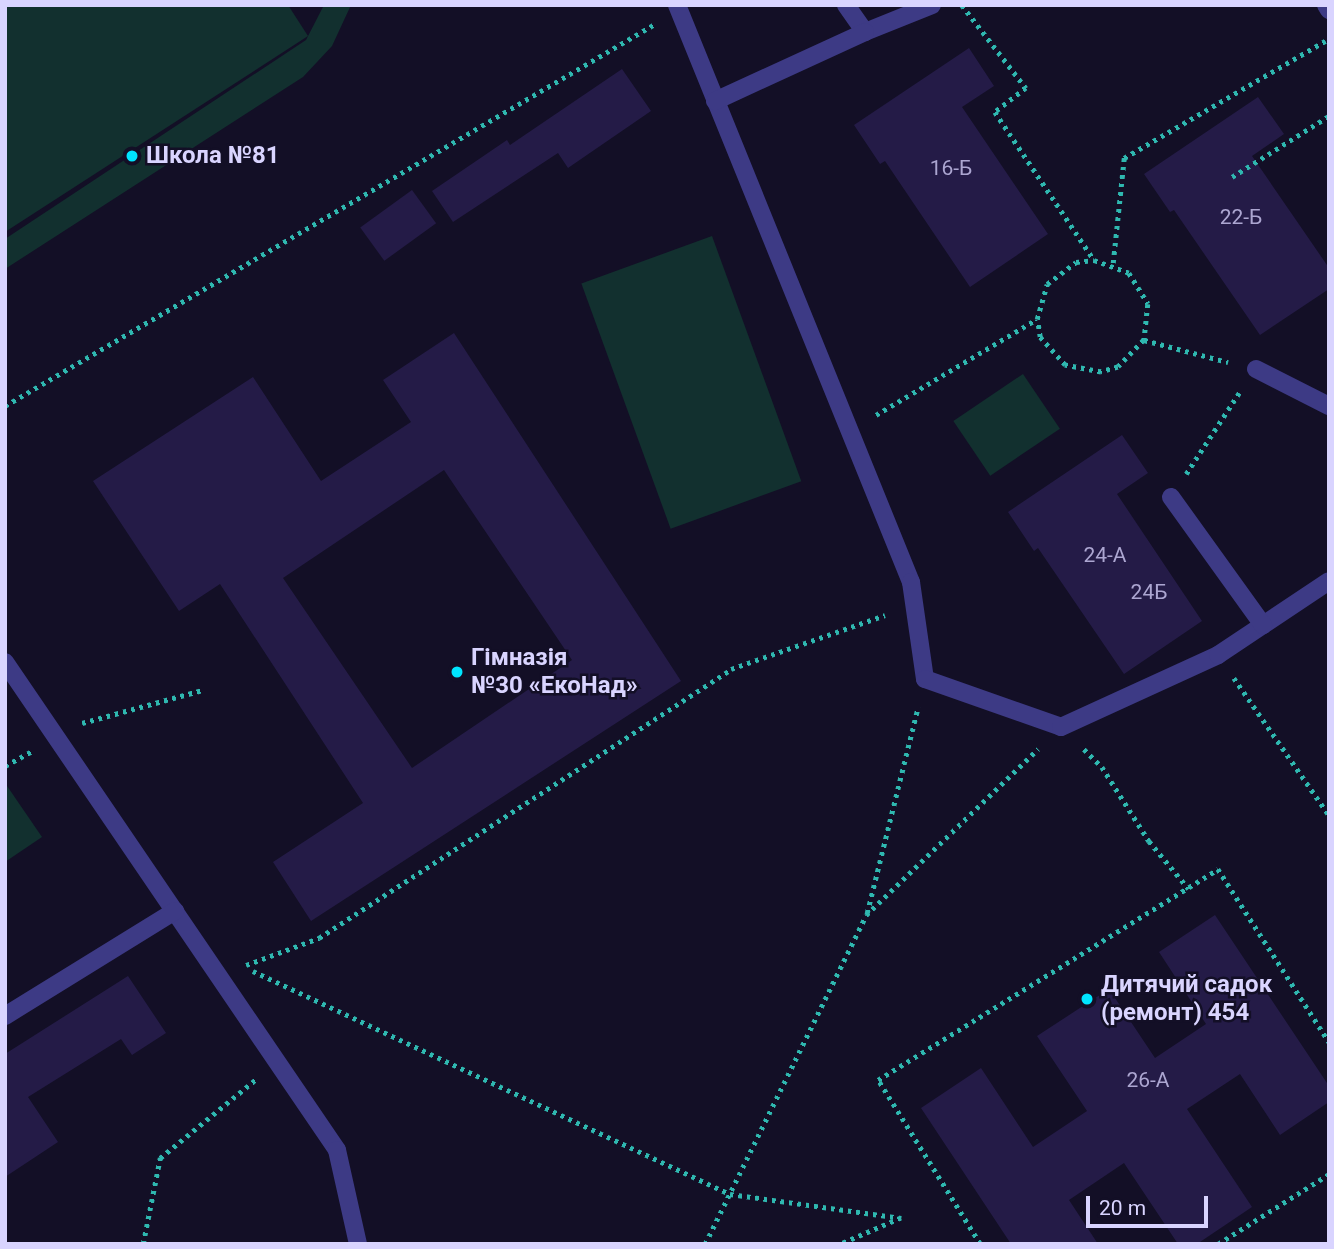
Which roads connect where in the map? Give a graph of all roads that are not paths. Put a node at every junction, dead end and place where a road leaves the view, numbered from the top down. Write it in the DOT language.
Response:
graph roads {
  1 [pos="845,5"];
  2 [pos="932,5"];
  3 [pos="1326,5"];
  4 [pos="677,8"];
  5 [pos="1329,10"];
  6 [pos="865,32"];
  7 [pos="715,101"];
  8 [pos="1255,369"];
  9 [pos="1329,406"];
  10 [pos="1171,497"];
  11 [pos="1329,581"];
  12 [pos="1263,625"];
  13 [pos="5,662"];
  14 [pos="175,911"];
  15 [pos="5,1016"];
  16 [pos="358,1244"];
  1 -- 6 [label="lane"];
  2 -- 6 [label="lane"];
  3 -- 5 [label="lane"];
  4 -- 7 [label="lane"];
  6 -- 7 [label="lane"];
  7 -- 12 [label="lane"];
  8 -- 9 [label="lane"];
  10 -- 12 [label="lane"];
  11 -- 12 [label="lane"];
  13 -- 14 [label="lane"];
  14 -- 15 [label="lane"];
  14 -- 16 [label="lane"];
}
